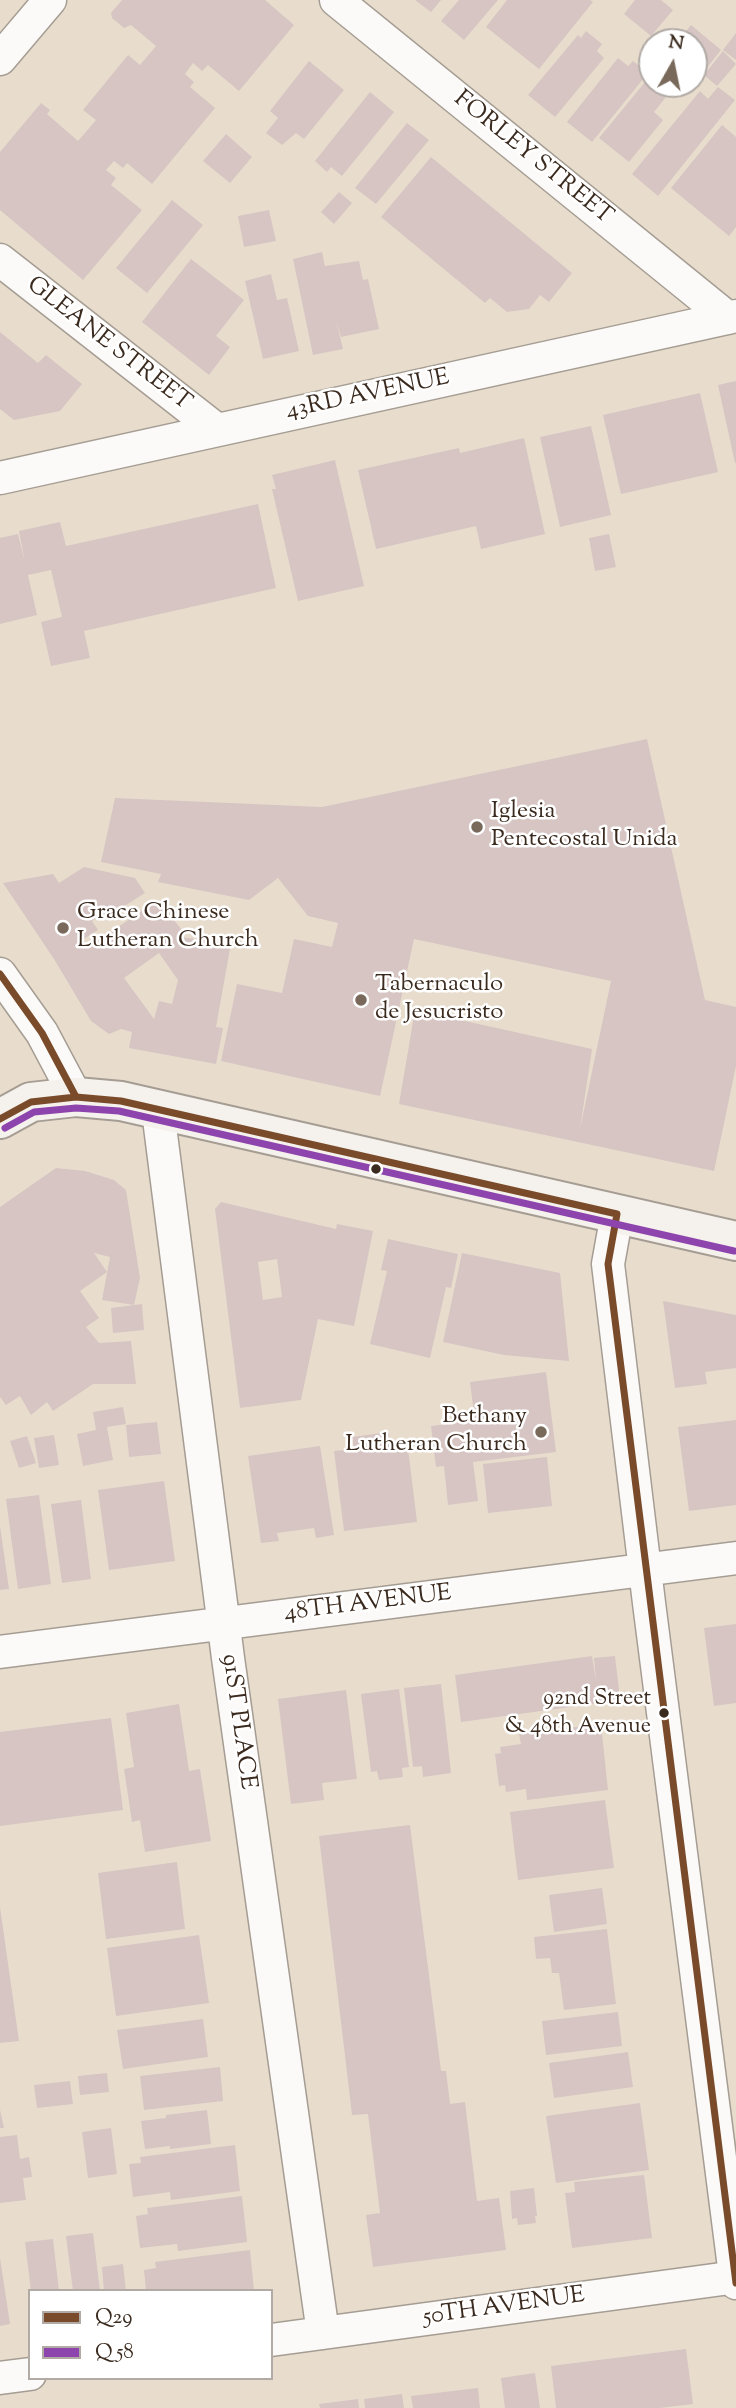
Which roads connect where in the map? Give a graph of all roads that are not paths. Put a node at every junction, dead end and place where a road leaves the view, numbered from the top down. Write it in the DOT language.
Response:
graph roads {
  1 [pos="50,0"];
  2 [pos="336,0"];
  3 [pos="0,59"];
  4 [pos="0,260"];
  5 [pos="732,317"];
  6 [pos="216,429"];
  7 [pos="0,478"];
  8 [pos="0,974"];
  9 [pos="76,1097"];
  10 [pos="158,1111"];
  11 [pos="0,1119"];
  12 [pos="617,1214"];
  13 [pos="736,1241"];
  14 [pos="736,1558"];
  15 [pos="645,1570"];
  16 [pos="223,1623"];
  17 [pos="0,1652"];
  18 [pos="736,2277"];
  19 [pos="736,2283"];
  20 [pos="323,2333"];
  21 [pos="273,2340"];
  22 [pos="28,2374"];
  23 [pos="0,2378"];
  1 -- 3 [label="street"];
  2 -- 5 [label="street, FORLEY STREET"];
  4 -- 6 [label="street, GLEANE STREET"];
  5 -- 6 [label="street, 43RD AVENUE"];
  6 -- 7 [label="street, 43RD AVENUE"];
  8 -- 9 [label="street"];
  9 -- 10 [label="street"];
  9 -- 11 [label="street"];
  10 -- 12 [label="street"];
  10 -- 16 [label="street, 91ST PLACE"];
  12 -- 13 [label="street"];
  12 -- 15 [label="street"];
  14 -- 15 [label="street, 48TH AVENUE"];
  15 -- 16 [label="street, 48TH AVENUE"];
  15 -- 18 [label="street"];
  16 -- 17 [label="street, 48TH AVENUE"];
  16 -- 20 [label="street, 91ST PLACE"];
  18 -- 19 [label="street"];
  18 -- 20 [label="street, 50TH AVENUE"];
  20 -- 21 [label="street, 50TH AVENUE"];
  22 -- 23 [label="street"];
}
